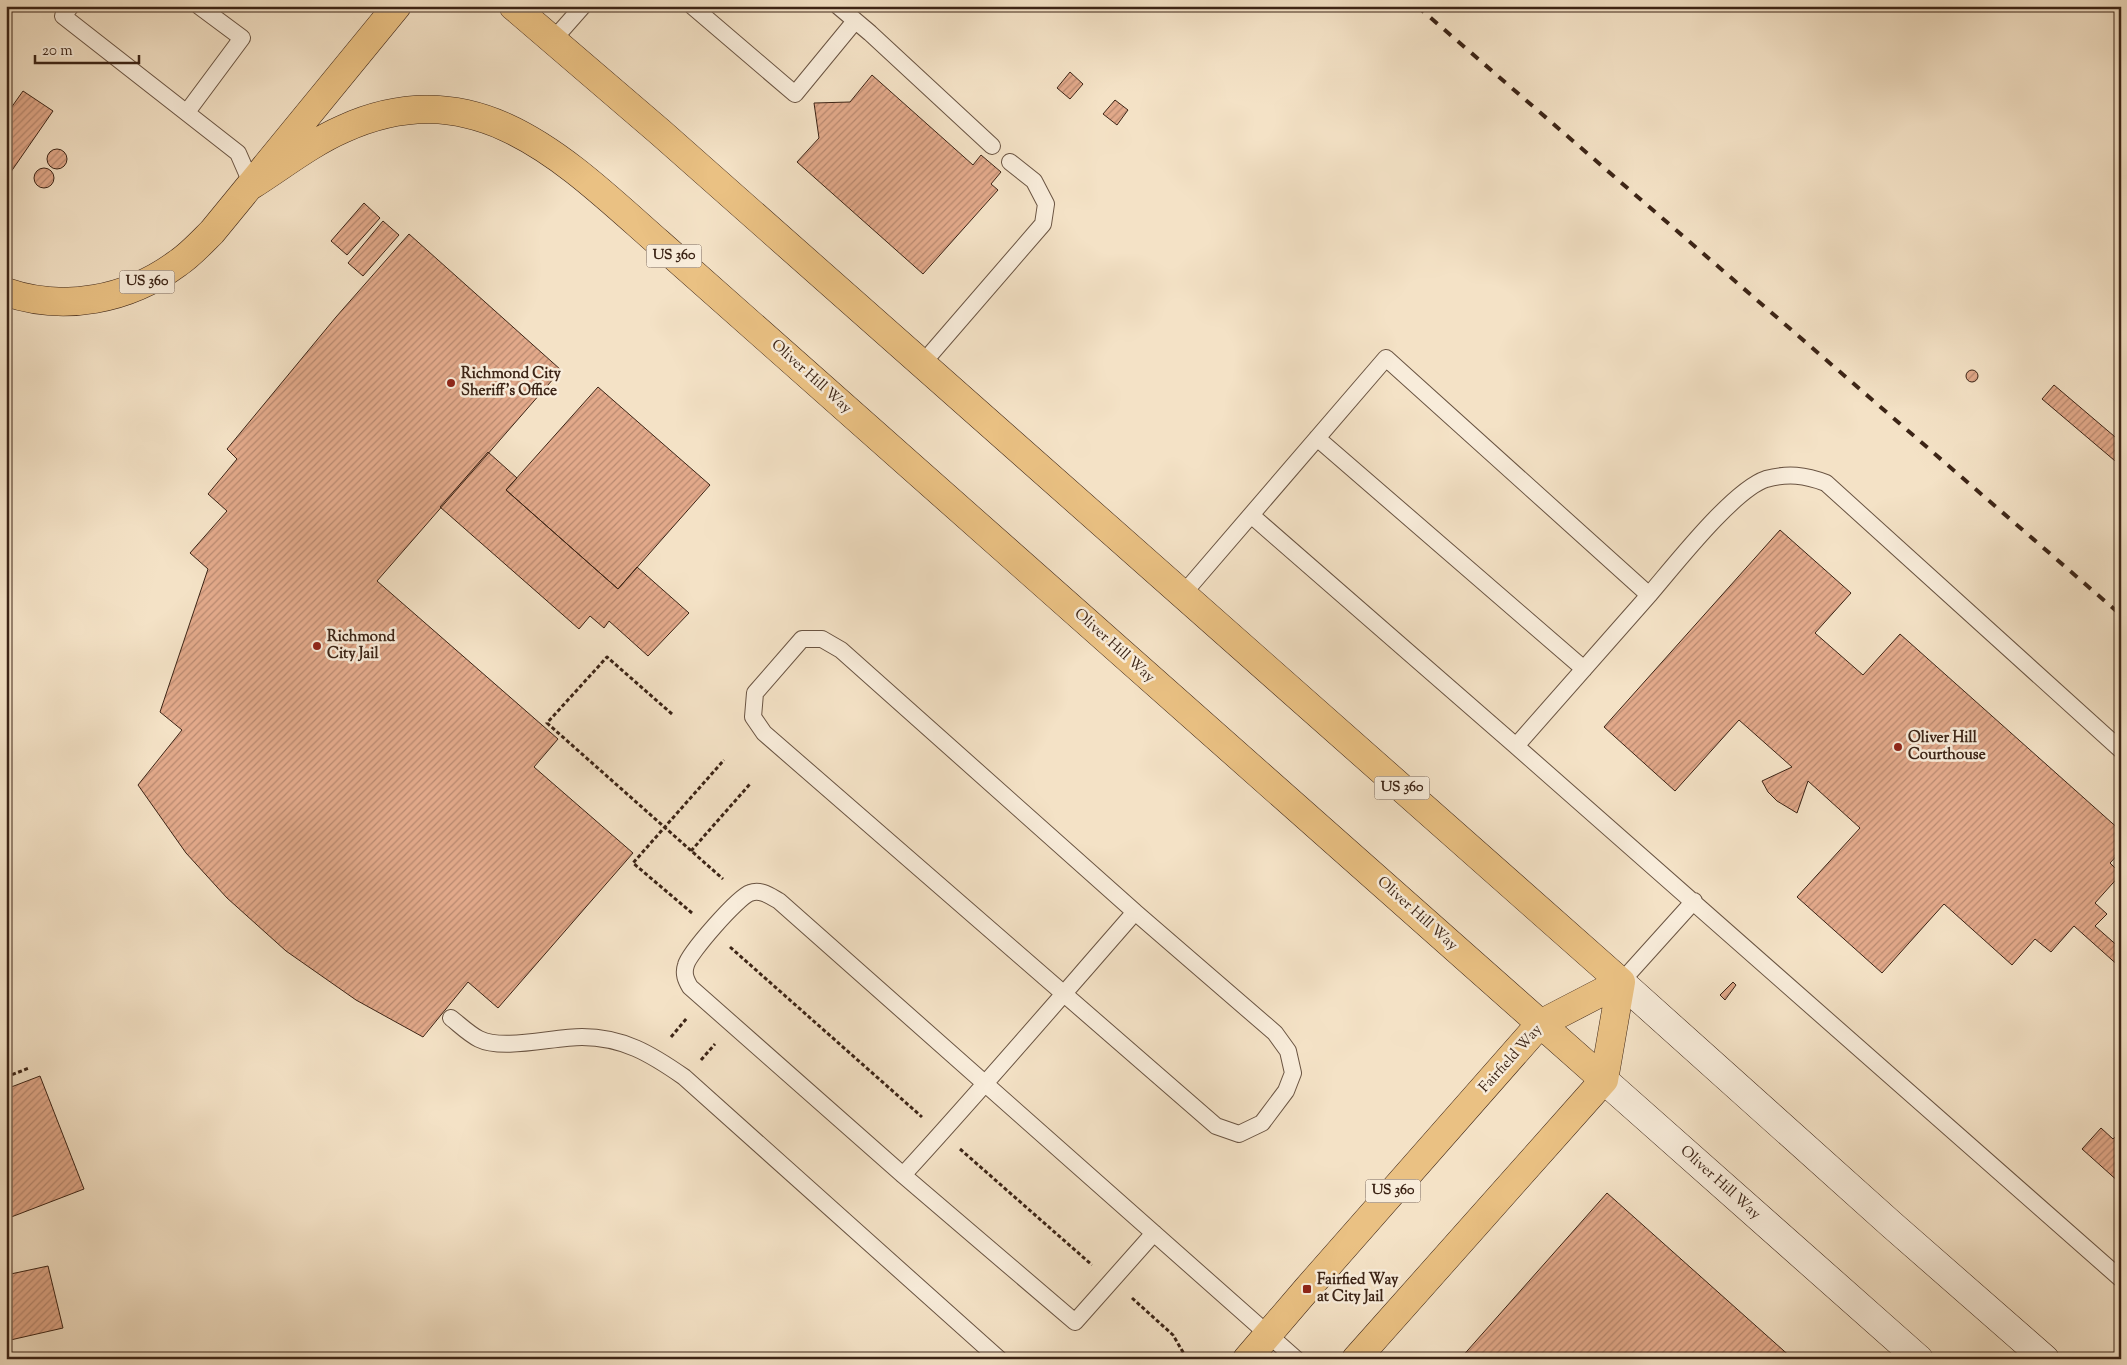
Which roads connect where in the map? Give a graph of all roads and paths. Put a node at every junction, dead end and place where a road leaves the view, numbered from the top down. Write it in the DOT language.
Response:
graph roads {
  1 [pos="70,6"];
  2 [pos="199,6"];
  3 [pos="397,6"];
  4 [pos="514,6"];
  5 [pos="583,6"];
  6 [pos="692,6"];
  7 [pos="838,6"];
  8 [pos="855,21"];
  9 [pos="553,40"];
  10 [pos="186,112"];
  11 [pos="992,146"];
  12 [pos="1010,162"];
  13 [pos="252,185"];
  14 [pos="6,292"];
  15 [pos="922,364"];
  16 [pos="1317,438"];
  17 [pos="1251,515"];
  18 [pos="1182,594"];
  19 [pos="1649,595"];
  20 [pos="1584,668"];
  21 [pos="672,714"];
  22 [pos="1516,746"];
  23 [pos="2121,750"];
  24 [pos="724,760"];
  25 [pos="750,784"];
  26 [pos="665,828"];
  27 [pos="691,851"];
  28 [pos="722,879"];
  29 [pos="1694,901"];
  30 [pos="1136,912"];
  31 [pos="692,914"];
  32 [pos="724,941"];
  33 [pos="1621,982"];
  34 [pos="1064,992"];
  35 [pos="690,1014"];
  36 [pos="451,1018"];
  37 [pos="1540,1024"];
  38 [pos="671,1037"];
  39 [pos="719,1039"];
  40 [pos="699,1062"];
  41 [pos="29,1068"];
  42 [pos="6,1077"];
  43 [pos="1604,1080"];
  44 [pos="985,1084"];
  45 [pos="926,1120"];
  46 [pos="956,1145"];
  47 [pos="903,1175"];
  48 [pos="1154,1233"];
  49 [pos="1098,1270"];
  50 [pos="2121,1279"];
  51 [pos="1127,1295"];
  52 [pos="1268,1334"];
  53 [pos="999,1359"];
  54 [pos="1187,1359"];
  55 [pos="1248,1359"];
  56 [pos="1296,1359"];
  57 [pos="1356,1359"];
  58 [pos="1919,1359"];
  59 [pos="2045,1359"];
  1 -- 10 [label="lane"];
  2 -- 10 [label="lane"];
  3 -- 13 [label="main road"];
  4 -- 9 [label="main road, US 360"];
  5 -- 9 [label="lane"];
  6 -- 8 [label="lane"];
  7 -- 8 [label="lane"];
  8 -- 11 [label="lane"];
  9 -- 15 [label="main road, US 360"];
  10 -- 13 [label="lane"];
  12 -- 15 [label="lane"];
  13 -- 14 [label="main road, US 360"];
  13 -- 37 [label="main road, Oliver Hill Way / US 360"];
  15 -- 18 [label="main road, US 360"];
  16 -- 17 [label="lane"];
  16 -- 19 [label="lane"];
  16 -- 20 [label="lane"];
  17 -- 18 [label="lane"];
  17 -- 22 [label="lane"];
  18 -- 33 [label="main road, US 360"];
  19 -- 20 [label="lane"];
  19 -- 23 [label="lane"];
  20 -- 22 [label="lane"];
  21 -- 26 [label="path"];
  22 -- 29 [label="lane"];
  24 -- 26 [label="path"];
  25 -- 27 [label="path"];
  26 -- 27 [label="path"];
  26 -- 31 [label="path"];
  27 -- 28 [label="path"];
  29 -- 33 [label="lane"];
  29 -- 50 [label="lane"];
  30 -- 34 [label="lane"];
  30 -- 34 [label="lane"];
  30 -- 34 [label="lane"];
  32 -- 45 [label="path"];
  33 -- 37 [label="main road, Fairfield Way"];
  33 -- 43 [label="main road"];
  33 -- 59 [label="main road"];
  34 -- 44 [label="lane"];
  35 -- 38 [label="path"];
  36 -- 53 [label="lane"];
  37 -- 43 [label="main road, Oliver Hill Way"];
  37 -- 52 [label="main road, Fairfield Way / US 360"];
  39 -- 40 [label="path"];
  41 -- 42 [label="path"];
  43 -- 57 [label="main road"];
  43 -- 58 [label="main road, Oliver Hill Way"];
  44 -- 47 [label="lane"];
  44 -- 47 [label="lane"];
  44 -- 48 [label="lane"];
  46 -- 49 [label="path"];
  47 -- 48 [label="lane"];
  48 -- 52 [label="lane"];
  51 -- 54 [label="path"];
  52 -- 55 [label="main road, Fairfield Way / US 360"];
  52 -- 56 [label="lane"];
}
